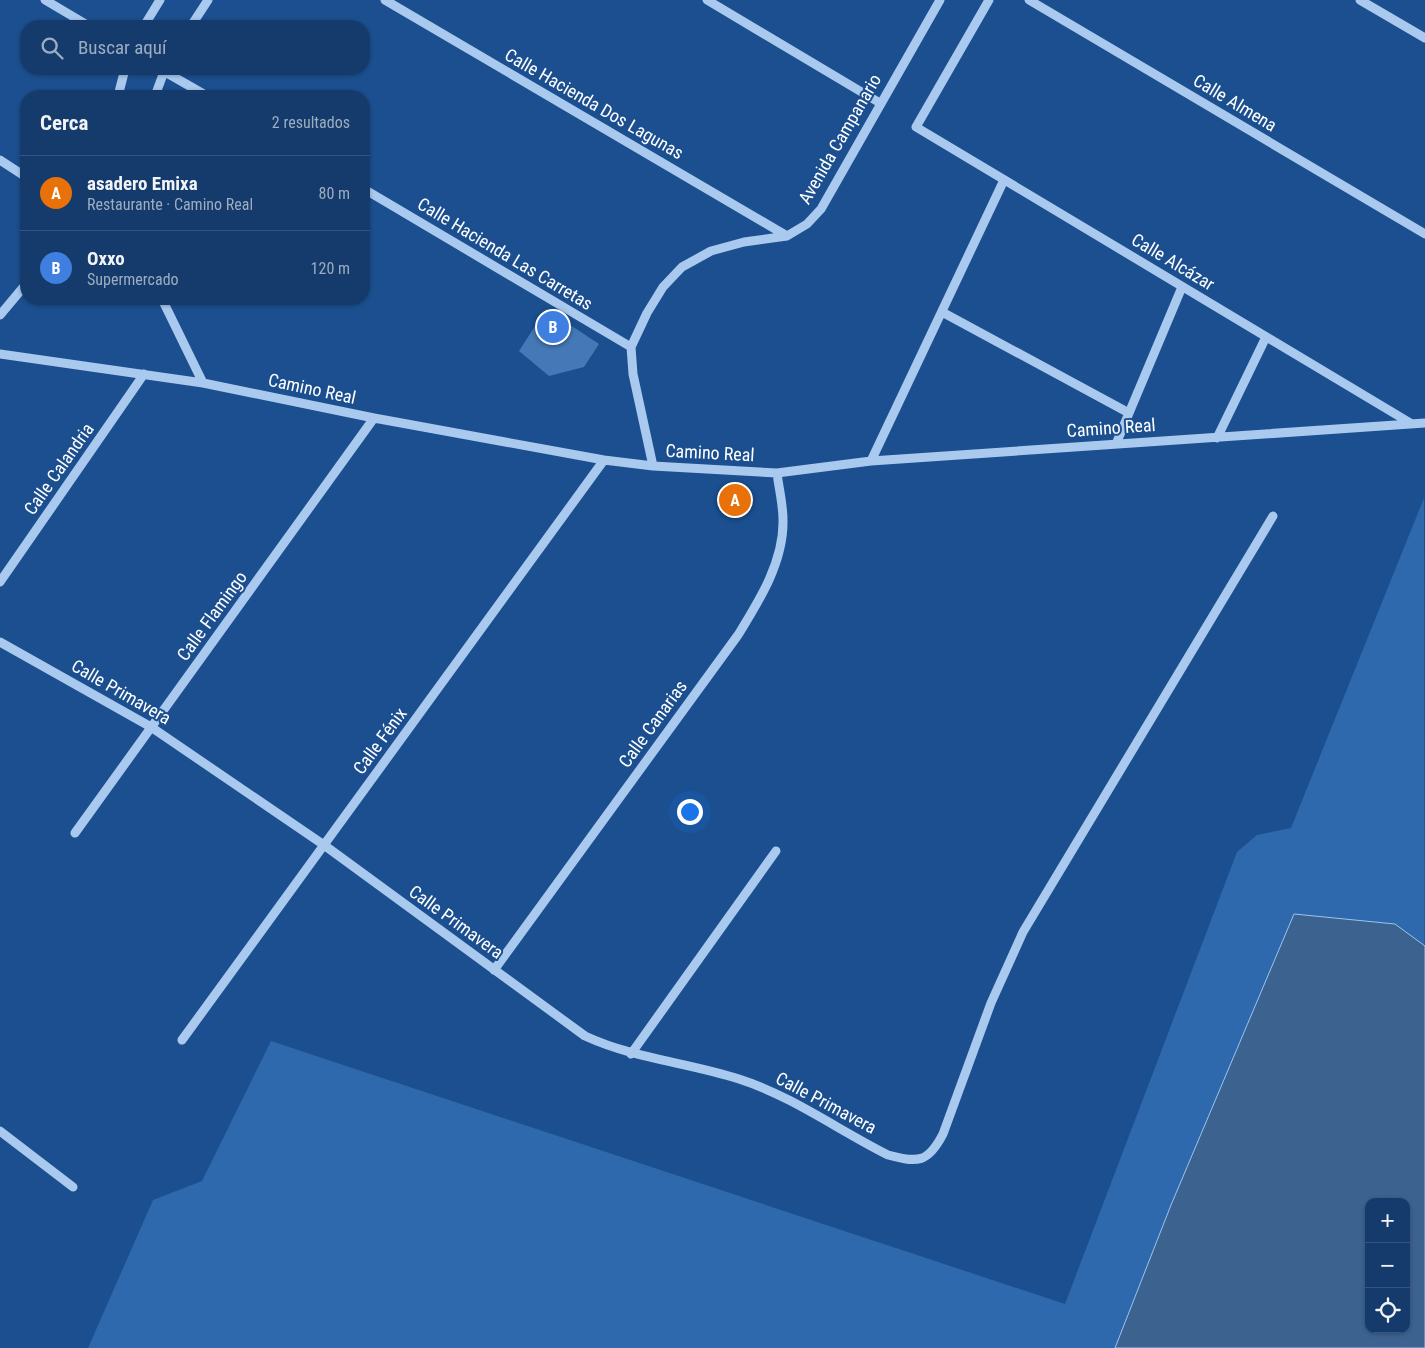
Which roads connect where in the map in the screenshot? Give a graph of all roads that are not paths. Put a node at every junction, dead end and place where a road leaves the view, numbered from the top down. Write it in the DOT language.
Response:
graph roads {
  1 [pos="45,0"];
  2 [pos="160,0"];
  3 [pos="208,0"];
  4 [pos="385,0"];
  5 [pos="707,0"];
  6 [pos="940,0"];
  7 [pos="989,0"];
  8 [pos="1029,0"];
  9 [pos="1360,0"];
  10 [pos="79,20"];
  11 [pos="148,20"];
  12 [pos="196,20"];
  13 [pos="1425,38"];
  14 [pos="123,75"];
  15 [pos="161,75"];
  16 [pos="173,75"];
  17 [pos="120,90"];
  18 [pos="157,90"];
  19 [pos="197,90"];
  20 [pos="880,103"];
  21 [pos="0,160"];
  22 [pos="20,173"];
  23 [pos="1004,180"];
  24 [pos="370,193"];
  25 [pos="1425,234"];
  26 [pos="787,236"];
  27 [pos="1182,287"];
  28 [pos="20,291"];
  29 [pos="165,305"];
  30 [pos="942,312"];
  31 [pos="0,315"];
  32 [pos="1266,337"];
  33 [pos="631,346"];
  34 [pos="0,354"];
  35 [pos="144,374"];
  36 [pos="202,383"];
  37 [pos="1129,413"];
  38 [pos="374,418"];
  39 [pos="1412,424"];
  40 [pos="1425,424"];
  41 [pos="1216,438"];
  42 [pos="1116,444"];
  43 [pos="604,460"];
  44 [pos="870,461"];
  45 [pos="653,466"];
  46 [pos="777,473"];
  47 [pos="1273,516"];
  48 [pos="0,582"];
  49 [pos="0,642"];
  50 [pos="151,727"];
  51 [pos="75,833"];
  52 [pos="324,845"];
  53 [pos="776,851"];
  54 [pos="494,970"];
  55 [pos="182,1040"];
  56 [pos="631,1054"];
  57 [pos="0,1130"];
  58 [pos="73,1187"];
  1 -- 10 [label="street"];
  2 -- 11 [label="street"];
  3 -- 12 [label="street"];
  4 -- 26 [label="street, Calle Hacienda Dos Lagunas"];
  5 -- 20 [label="street"];
  6 -- 20 [label="street, Avenida Campanario"];
  7 -- 23 [label="street, Calle Alcázar"];
  8 -- 25 [label="street, Calle Almena"];
  9 -- 13 [label="street"];
  14 -- 17 [label="street"];
  15 -- 18 [label="street"];
  16 -- 19 [label="street"];
  20 -- 26 [label="street, Avenida Campanario"];
  21 -- 22 [label="street"];
  23 -- 27 [label="street, Calle Alcázar"];
  23 -- 30 [label="street"];
  24 -- 33 [label="street, Calle Hacienda Las Carretas"];
  26 -- 33 [label="street, Avenida Campanario"];
  27 -- 32 [label="street, Calle Alcázar"];
  27 -- 37 [label="street"];
  28 -- 31 [label="street"];
  29 -- 36 [label="street"];
  30 -- 37 [label="street"];
  30 -- 44 [label="street"];
  32 -- 39 [label="street, Calle Alcázar"];
  32 -- 41 [label="street"];
  33 -- 45 [label="street, Avenida Campanario"];
  34 -- 35 [label="street, Camino Real"];
  35 -- 36 [label="street, Camino Real"];
  35 -- 48 [label="street, Calle Calandria"];
  36 -- 38 [label="street, Camino Real"];
  37 -- 42 [label="street"];
  38 -- 43 [label="street, Camino Real"];
  38 -- 50 [label="street, Calle Flamingo"];
  39 -- 40 [label="street, Camino Real"];
  39 -- 41 [label="street, Camino Real"];
  41 -- 42 [label="street, Camino Real"];
  42 -- 44 [label="street, Camino Real"];
  43 -- 45 [label="street, Camino Real"];
  43 -- 52 [label="street, Calle Fénix"];
  44 -- 46 [label="street, Camino Real"];
  45 -- 46 [label="street, Camino Real"];
  46 -- 54 [label="street, Calle Canarias"];
  47 -- 56 [label="street, Calle Primavera"];
  49 -- 50 [label="street, Calle Primavera"];
  50 -- 51 [label="street, Calle Flamingo"];
  50 -- 52 [label="street, Calle Primavera"];
  52 -- 54 [label="street, Calle Primavera"];
  52 -- 55 [label="street, Calle Fénix"];
  53 -- 56 [label="street"];
  54 -- 56 [label="street, Calle Primavera"];
  57 -- 58 [label="street"];
}
